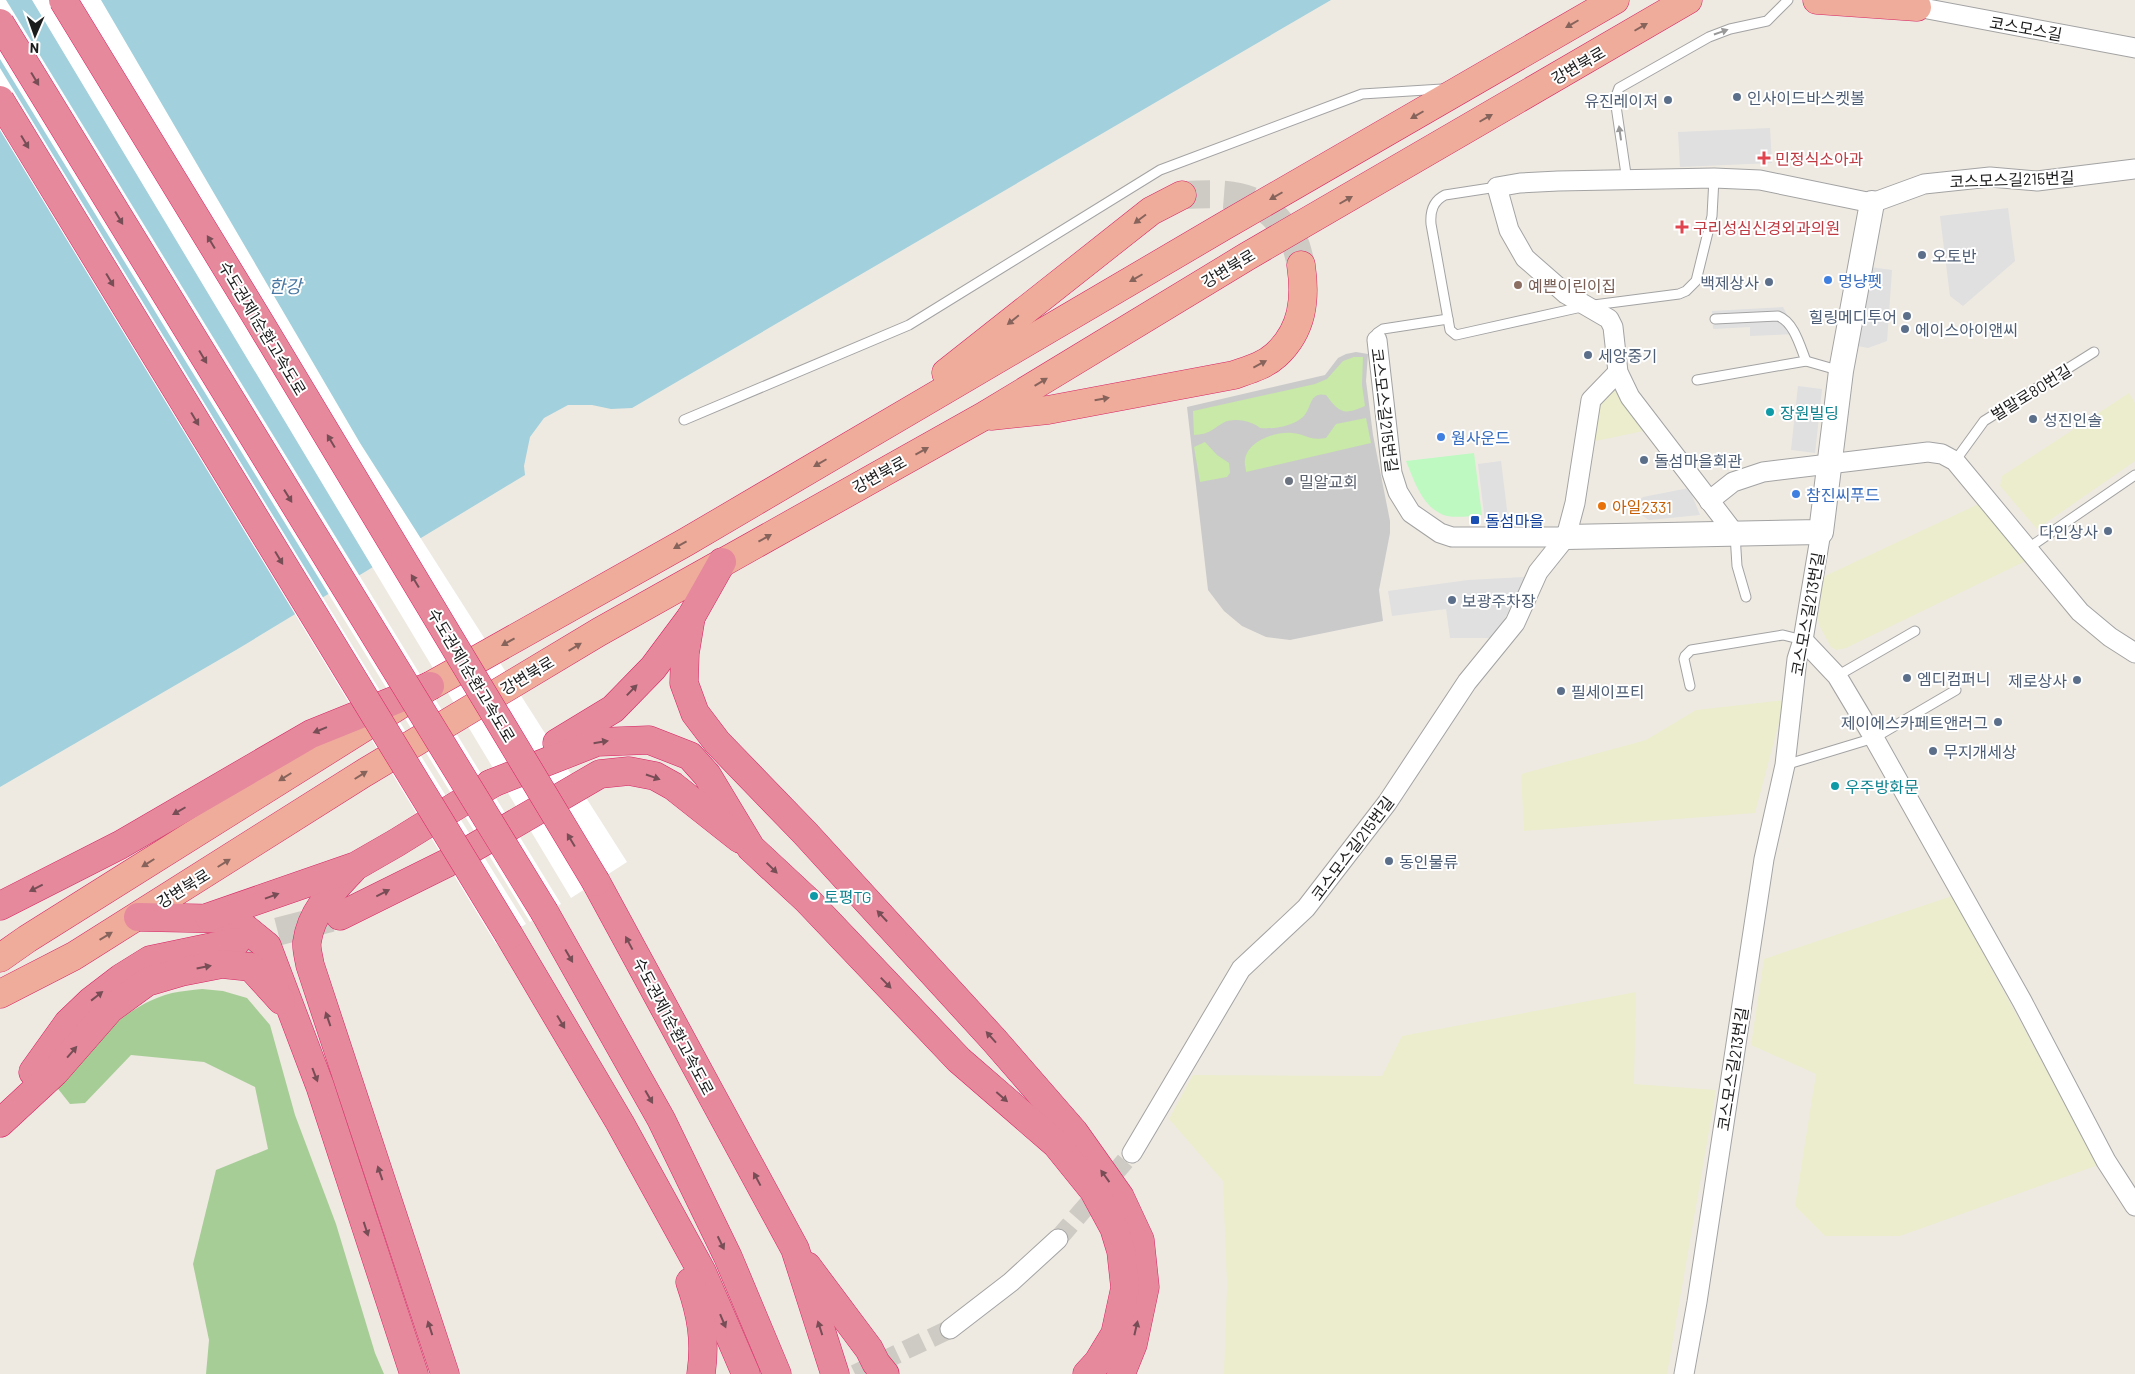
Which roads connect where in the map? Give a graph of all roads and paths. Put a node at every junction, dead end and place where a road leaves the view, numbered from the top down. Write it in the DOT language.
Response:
graph roads {
  1 [pos="63,0"];
  2 [pos="1615,0"];
  3 [pos="1688,0"];
  4 [pos="1788,0"];
  5 [pos="1817,0"];
  6 [pos="1911,4"];
  7 [pos="0,23"];
  8 [pos="2135,48"];
  9 [pos="1462,88"];
  10 [pos="0,100"];
  11 [pos="2135,169"];
  12 [pos="1714,178"];
  13 [pos="1627,181"];
  14 [pos="1497,187"];
  15 [pos="1182,195"];
  16 [pos="1872,203"];
  17 [pos="1301,265"];
  18 [pos="1586,306"];
  19 [pos="1715,318"];
  20 [pos="1448,319"];
  21 [pos="1377,340"];
  22 [pos="2094,352"];
  23 [pos="1806,361"];
  24 [pos="1842,371"];
  25 [pos="1618,372"];
  26 [pos="1698,380"];
  27 [pos="984,416"];
  28 [pos="684,420"];
  29 [pos="862,438"];
  30 [pos="1955,461"];
  31 [pos="1830,463"];
  32 [pos="2135,475"];
  33 [pos="1709,501"];
  34 [pos="1821,532"];
  35 [pos="1735,534"];
  36 [pos="1566,537"];
  37 [pos="2027,549"];
  38 [pos="722,562"];
  39 [pos="1746,597"];
  40 [pos="691,617"];
  41 [pos="1915,631"];
  42 [pos="1804,640"];
  43 [pos="2135,653"];
  44 [pos="1837,676"];
  45 [pos="430,686"];
  46 [pos="1690,686"];
  47 [pos="1956,690"];
  48 [pos="1874,738"];
  49 [pos="1785,765"];
  50 [pos="490,784"];
  51 [pos="751,848"];
  52 [pos="356,866"];
  53 [pos="0,906"];
  54 [pos="340,916"];
  55 [pos="138,917"];
  56 [pos="209,918"];
  57 [pos="27,940"];
  58 [pos="236,942"];
  59 [pos="0,953"];
  60 [pos="74,956"];
  61 [pos="0,958"];
  62 [pos="0,994"];
  63 [pos="0,1009"];
  64 [pos="292,1013"];
  65 [pos="0,1115"];
  66 [pos="0,1123"];
  67 [pos="620,1123"];
  68 [pos="1132,1153"];
  69 [pos="2135,1206"];
  70 [pos="1058,1240"];
  71 [pos="795,1249"];
  72 [pos="950,1329"];
  73 [pos="414,1374"];
  74 [pos="445,1374"];
  75 [pos="700,1374"];
  76 [pos="746,1374"];
  77 [pos="777,1374"];
  78 [pos="835,1374"];
  79 [pos="885,1374"];
  80 [pos="1086,1374"];
  81 [pos="1121,1374"];
  82 [pos="1684,1374"];
  71 -- 1 [label="highway, 수도권제1순환고속도로, one-way, bridge"];
  2 -- 9 [label="highway, one-way"];
  27 -- 3 [label="highway, 강변북로, one-way"];
  13 -- 4 [label="lane, one-way"];
  5 -- 6 [label="highway"];
  6 -- 8 [label="street, 코스모스길"];
  7 -- 77 [label="highway, one-way, bridge"];
  9 -- 28 [label="lane"];
  9 -- 29 [label="highway, one-way"];
  10 -- 67 [label="highway, one-way, bridge"];
  11 -- 16 [label="street, 코스모스길215번길"];
  12 -- 13 [label="street"];
  12 -- 16 [label="street"];
  12 -- 18 [label="lane"];
  13 -- 14 [label="street"];
  14 -- 18 [label="street"];
  14 -- 20 [label="lane"];
  15 -- 29 [label="highway, one-way"];
  16 -- 24 [label="street, 코스모스길213번길"];
  27 -- 17 [label="highway, one-way"];
  18 -- 20 [label="lane"];
  18 -- 25 [label="street"];
  19 -- 23 [label="lane"];
  20 -- 21 [label="lane, 코스모스길215번길"];
  21 -- 36 [label="street, 코스모스길215번길"];
  22 -- 30 [label="lane, 벌말로80번길"];
  23 -- 24 [label="lane"];
  23 -- 26 [label="lane"];
  24 -- 31 [label="street, 코스모스길213번길"];
  25 -- 33 [label="street"];
  25 -- 36 [label="street, 코스모스길215번길"];
  38 -- 27 [label="highway, 강변북로, one-way"];
  29 -- 45 [label="highway, one-way"];
  30 -- 31 [label="street"];
  30 -- 37 [label="street"];
  31 -- 33 [label="street"];
  31 -- 34 [label="street, 코스모스길213번길"];
  32 -- 37 [label="lane"];
  33 -- 35 [label="street"];
  34 -- 35 [label="street, 코스모스길215번길"];
  34 -- 42 [label="street, 코스모스길213번길"];
  35 -- 36 [label="street, 코스모스길215번길"];
  35 -- 39 [label="lane"];
  36 -- 68 [label="street, 코스모스길215번길"];
  37 -- 43 [label="street"];
  38 -- 40 [label="highway"];
  55 -- 38 [label="highway, 강변북로, one-way"];
  50 -- 40 [label="highway, one-way"];
  81 -- 40 [label="highway, one-way"];
  41 -- 44 [label="lane"];
  42 -- 44 [label="street"];
  42 -- 46 [label="lane"];
  42 -- 49 [label="street, 코스모스길213번길"];
  44 -- 48 [label="street"];
  45 -- 53 [label="highway, one-way"];
  45 -- 57 [label="highway, one-way"];
  47 -- 48 [label="lane"];
  48 -- 49 [label="lane"];
  48 -- 69 [label="street"];
  49 -- 82 [label="street, 코스모스길213번길"];
  50 -- 51 [label="highway, one-way"];
  50 -- 52 [label="highway"];
  54 -- 51 [label="highway, one-way"];
  51 -- 80 [label="highway, one-way"];
  56 -- 52 [label="highway, one-way"];
  74 -- 52 [label="highway, one-way"];
  55 -- 56 [label="highway"];
  60 -- 55 [label="highway, 강변북로, one-way"];
  56 -- 64 [label="highway"];
  57 -- 59 [label="highway"];
  57 -- 61 [label="highway"];
  65 -- 58 [label="highway, one-way"];
  60 -- 62 [label="highway, 강변북로"];
  60 -- 63 [label="highway, 강변북로"];
  66 -- 64 [label="highway, one-way"];
  64 -- 73 [label="highway, one-way"];
  67 -- 75 [label="highway"];
  67 -- 76 [label="highway, one-way"];
  70 -- 72 [label="street"];
  78 -- 71 [label="highway, 수도권제1순환고속도로, one-way"];
  71 -- 79 [label="highway"];
}
